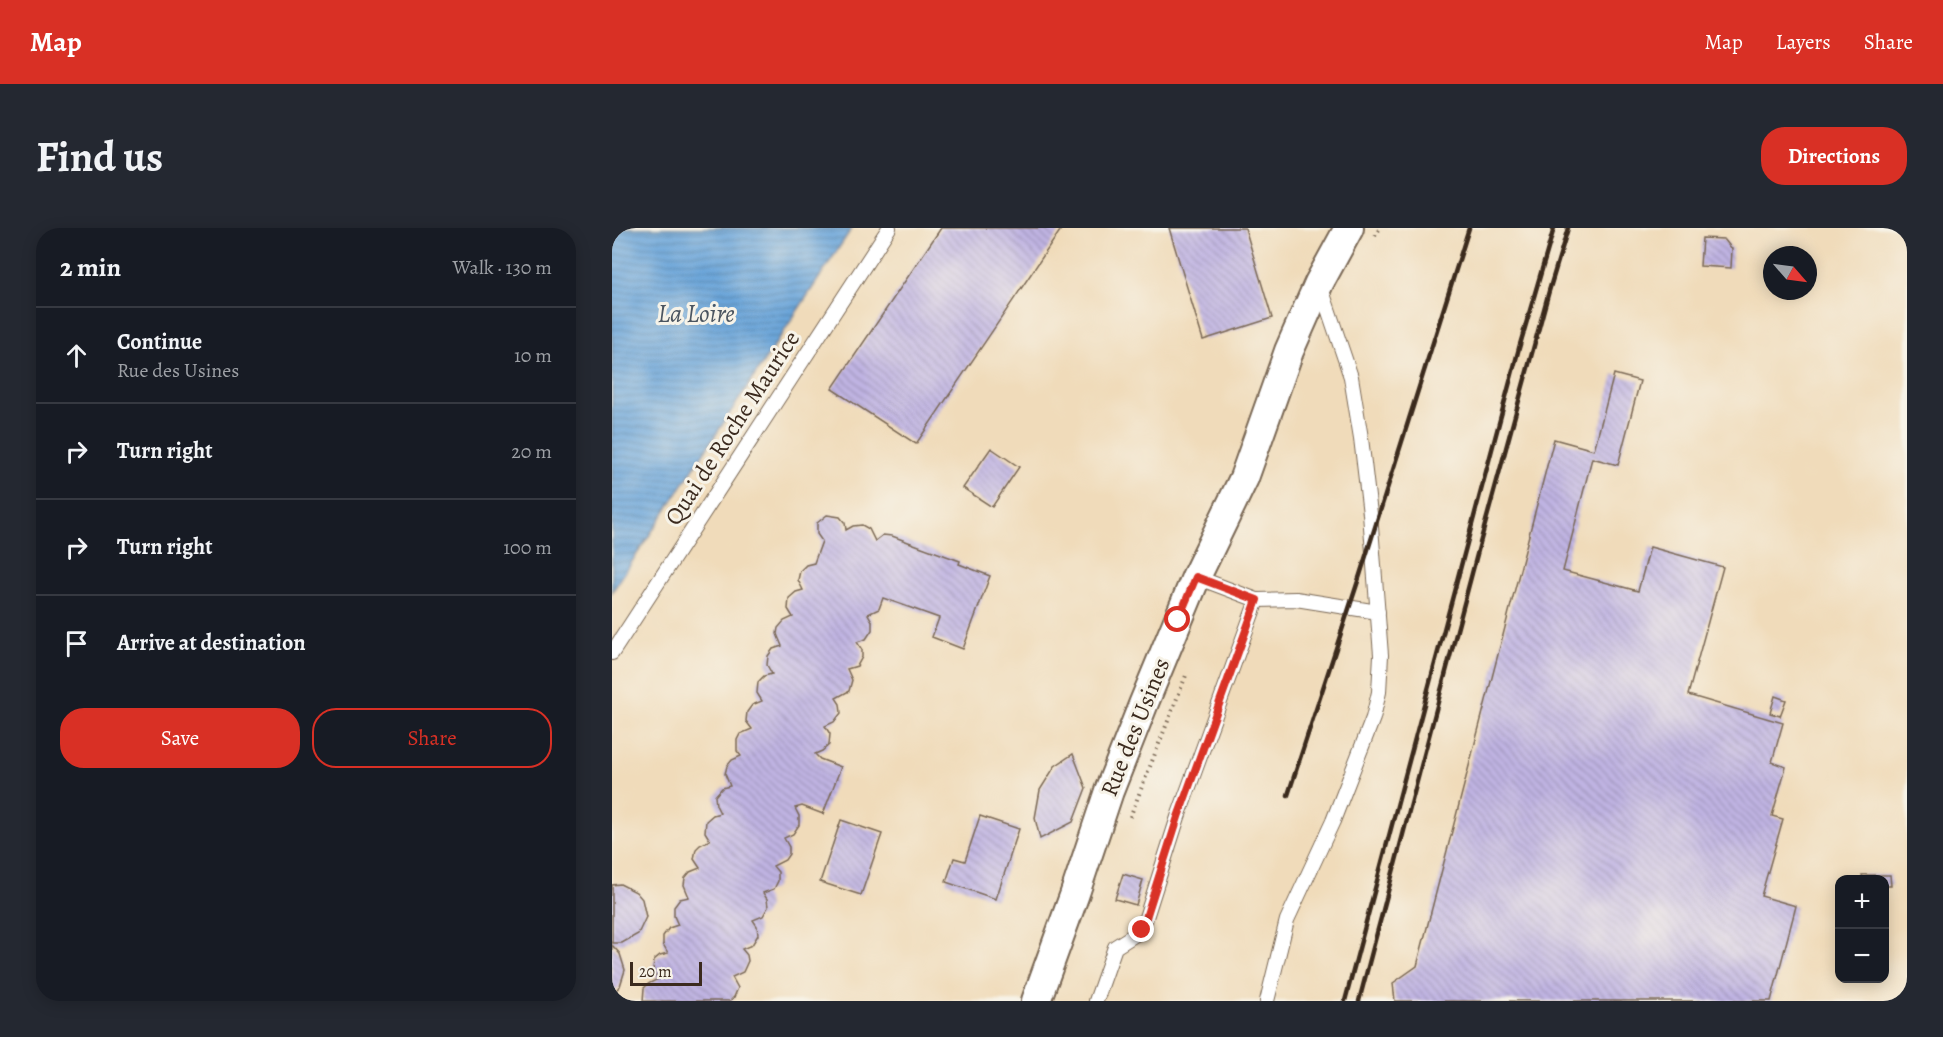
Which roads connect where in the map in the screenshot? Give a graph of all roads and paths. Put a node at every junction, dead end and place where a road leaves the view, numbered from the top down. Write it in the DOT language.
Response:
graph roads {
  1 [pos="889,228"];
  2 [pos="1349,228"];
  3 [pos="1319,283"];
  4 [pos="1196,577"];
  5 [pos="1257,600"];
  6 [pos="1378,612"];
  7 [pos="612,653"];
  8 [pos="1190,666"];
  9 [pos="1126,827"];
  10 [pos="1036,1001"];
  11 [pos="1096,1001"];
  12 [pos="1267,1001"];
  1 -- 7 [label="lane, Quai de Roche Maurice"];
  2 -- 3 [label="street, Rue des Usines"];
  3 -- 4 [label="street, Rue des Usines"];
  3 -- 6 [label="lane"];
  4 -- 5 [label="lane"];
  4 -- 10 [label="street, Rue des Usines"];
  5 -- 6 [label="lane"];
  5 -- 11 [label="lane"];
  6 -- 12 [label="lane"];
  8 -- 9 [label="path"];
}
